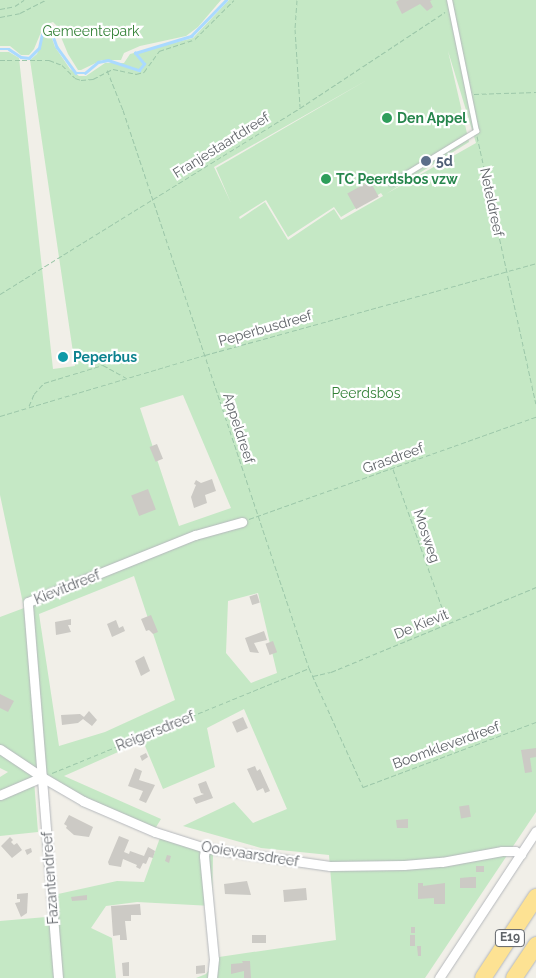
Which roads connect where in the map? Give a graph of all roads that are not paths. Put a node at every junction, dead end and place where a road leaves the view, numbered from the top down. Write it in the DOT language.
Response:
graph roads {
  1 [pos="449,0"];
  2 [pos="391,183"];
  3 [pos="242,522"];
  4 [pos="0,749"];
  5 [pos="42,778"];
  6 [pos="0,795"];
  7 [pos="536,831"];
  8 [pos="205,848"];
  9 [pos="521,854"];
  10 [pos="536,897"];
  11 [pos="536,945"];
  12 [pos="58,978"];
  13 [pos="212,978"];
  14 [pos="439,978"];
  15 [pos="484,978"];
  16 [pos="514,978"];
  1 -- 2 [label="lane"];
  3 -- 5 [label="street, Kievitdreef"];
  4 -- 5 [label="street, Ooievaarsdreef"];
  5 -- 6 [label="street"];
  5 -- 8 [label="street, Ooievaarsdreef"];
  5 -- 12 [label="street, Fazantendreef"];
  7 -- 9 [label="street"];
  8 -- 9 [label="street, Ooievaarsdreef"];
  8 -- 13 [label="street"];
  9 -- 14 [label="street"];
  10 -- 15 [label="highway, E19"];
  11 -- 16 [label="highway, E19"];
}
